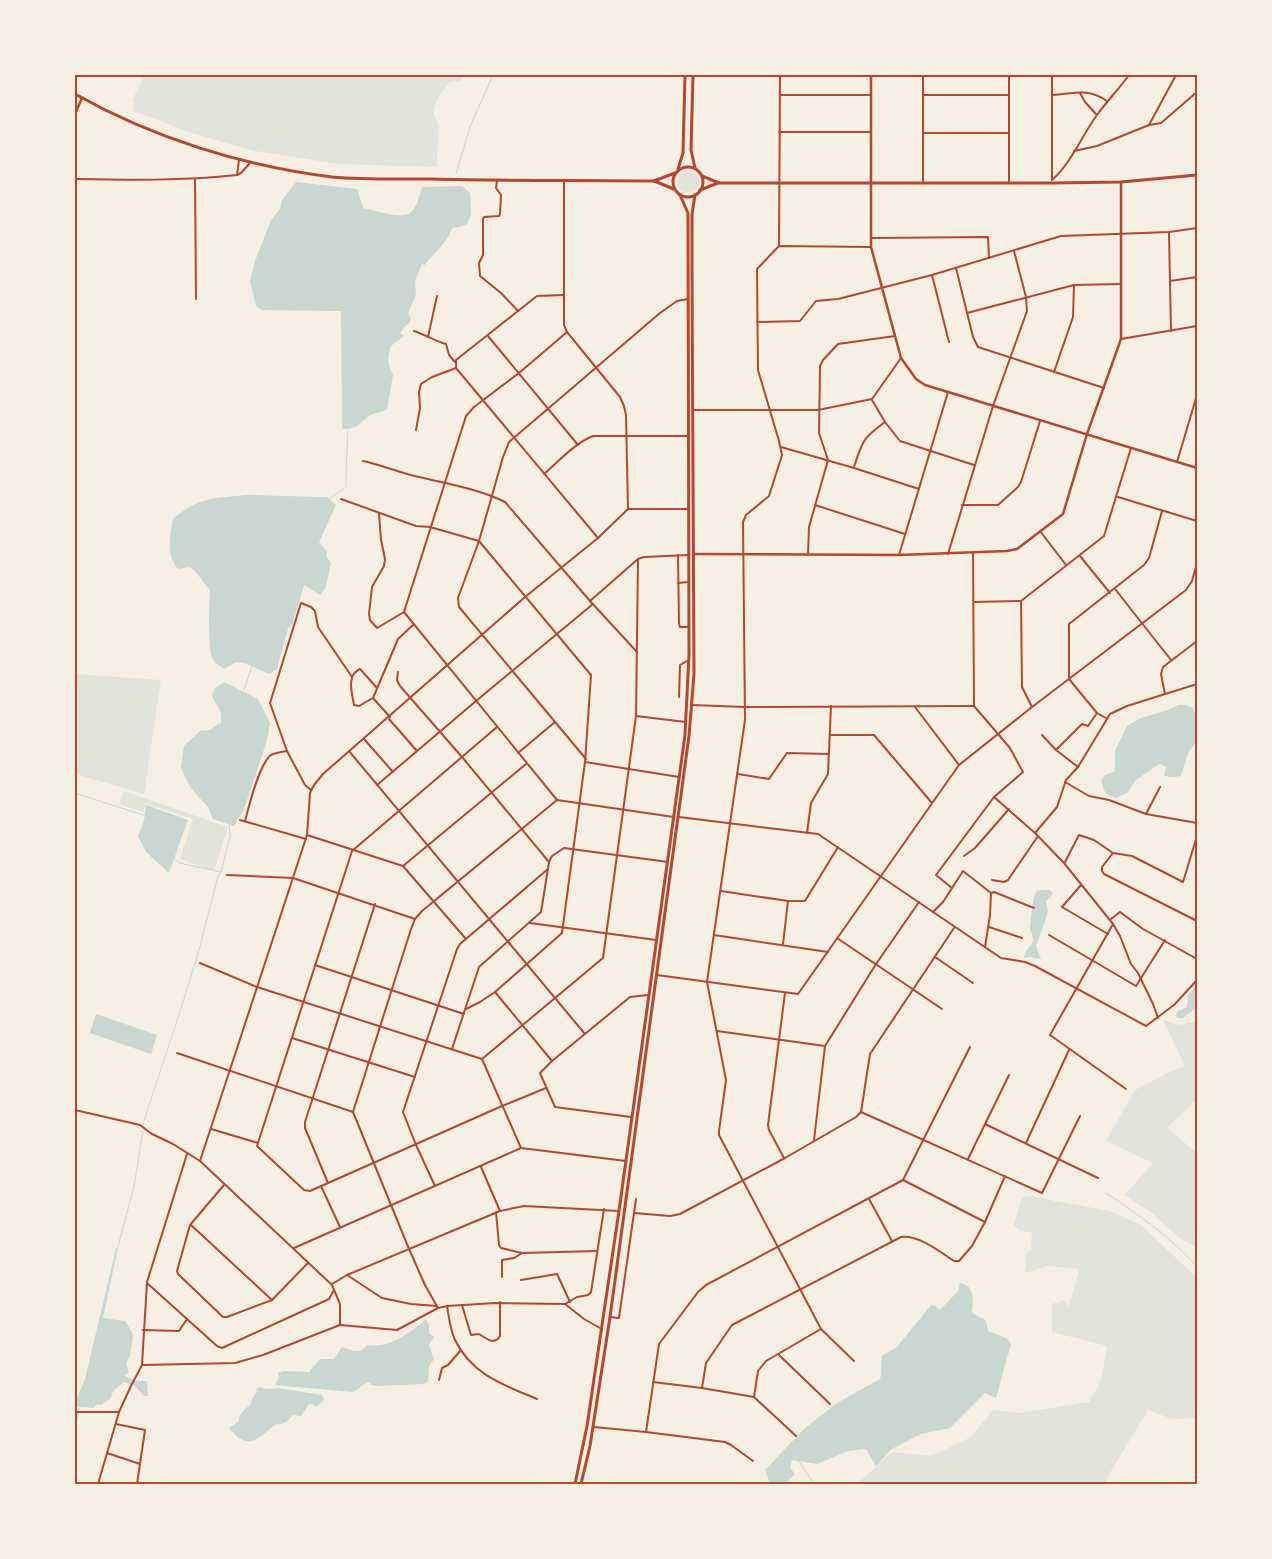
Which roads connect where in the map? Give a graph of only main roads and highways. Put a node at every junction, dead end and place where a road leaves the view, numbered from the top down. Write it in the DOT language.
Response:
graph roads {
  1 [pos="685,75"];
  2 [pos="693,75"];
  3 [pos="75,94"];
  4 [pos="696,168"];
  5 [pos="678,170"];
  6 [pos="675,173"];
  7 [pos="1197,175"];
  8 [pos="702,176"];
  9 [pos="654,181"];
  10 [pos="718,183"];
  11 [pos="674,189"];
  12 [pos="700,190"];
  13 [pos="680,195"];
  14 [pos="695,195"];
  15 [pos="689,554"];
  16 [pos="694,554"];
  17 [pos="674,817"];
  18 [pos="679,818"];
  19 [pos="602,1329"];
  20 [pos="608,1330"];
  21 [pos="584,1445"];
  22 [pos="590,1446"];
  23 [pos="575,1484"];
  24 [pos="581,1484"];
  1 -- 5 [label="main road"];
  2 -- 4 [label="main road"];
  3 -- 9 [label="main road"];
  4 -- 5 [label="main road"];
  4 -- 8 [label="main road"];
  5 -- 6 [label="main road"];
  6 -- 9 [label="main road"];
  6 -- 11 [label="main road"];
  7 -- 10 [label="main road"];
  8 -- 10 [label="main road"];
  8 -- 12 [label="main road"];
  9 -- 11 [label="main road"];
  10 -- 12 [label="main road"];
  11 -- 13 [label="main road"];
  12 -- 14 [label="main road"];
  13 -- 14 [label="main road"];
  13 -- 15 [label="main road"];
  14 -- 16 [label="main road"];
  15 -- 16 [label="main road"];
  15 -- 17 [label="main road"];
  16 -- 18 [label="main road"];
  17 -- 18 [label="main road"];
  17 -- 19 [label="main road"];
  18 -- 20 [label="main road"];
  19 -- 20 [label="main road"];
  19 -- 21 [label="main road"];
  20 -- 22 [label="main road"];
  21 -- 22 [label="main road"];
  21 -- 23 [label="main road"];
  22 -- 24 [label="main road"];
}
